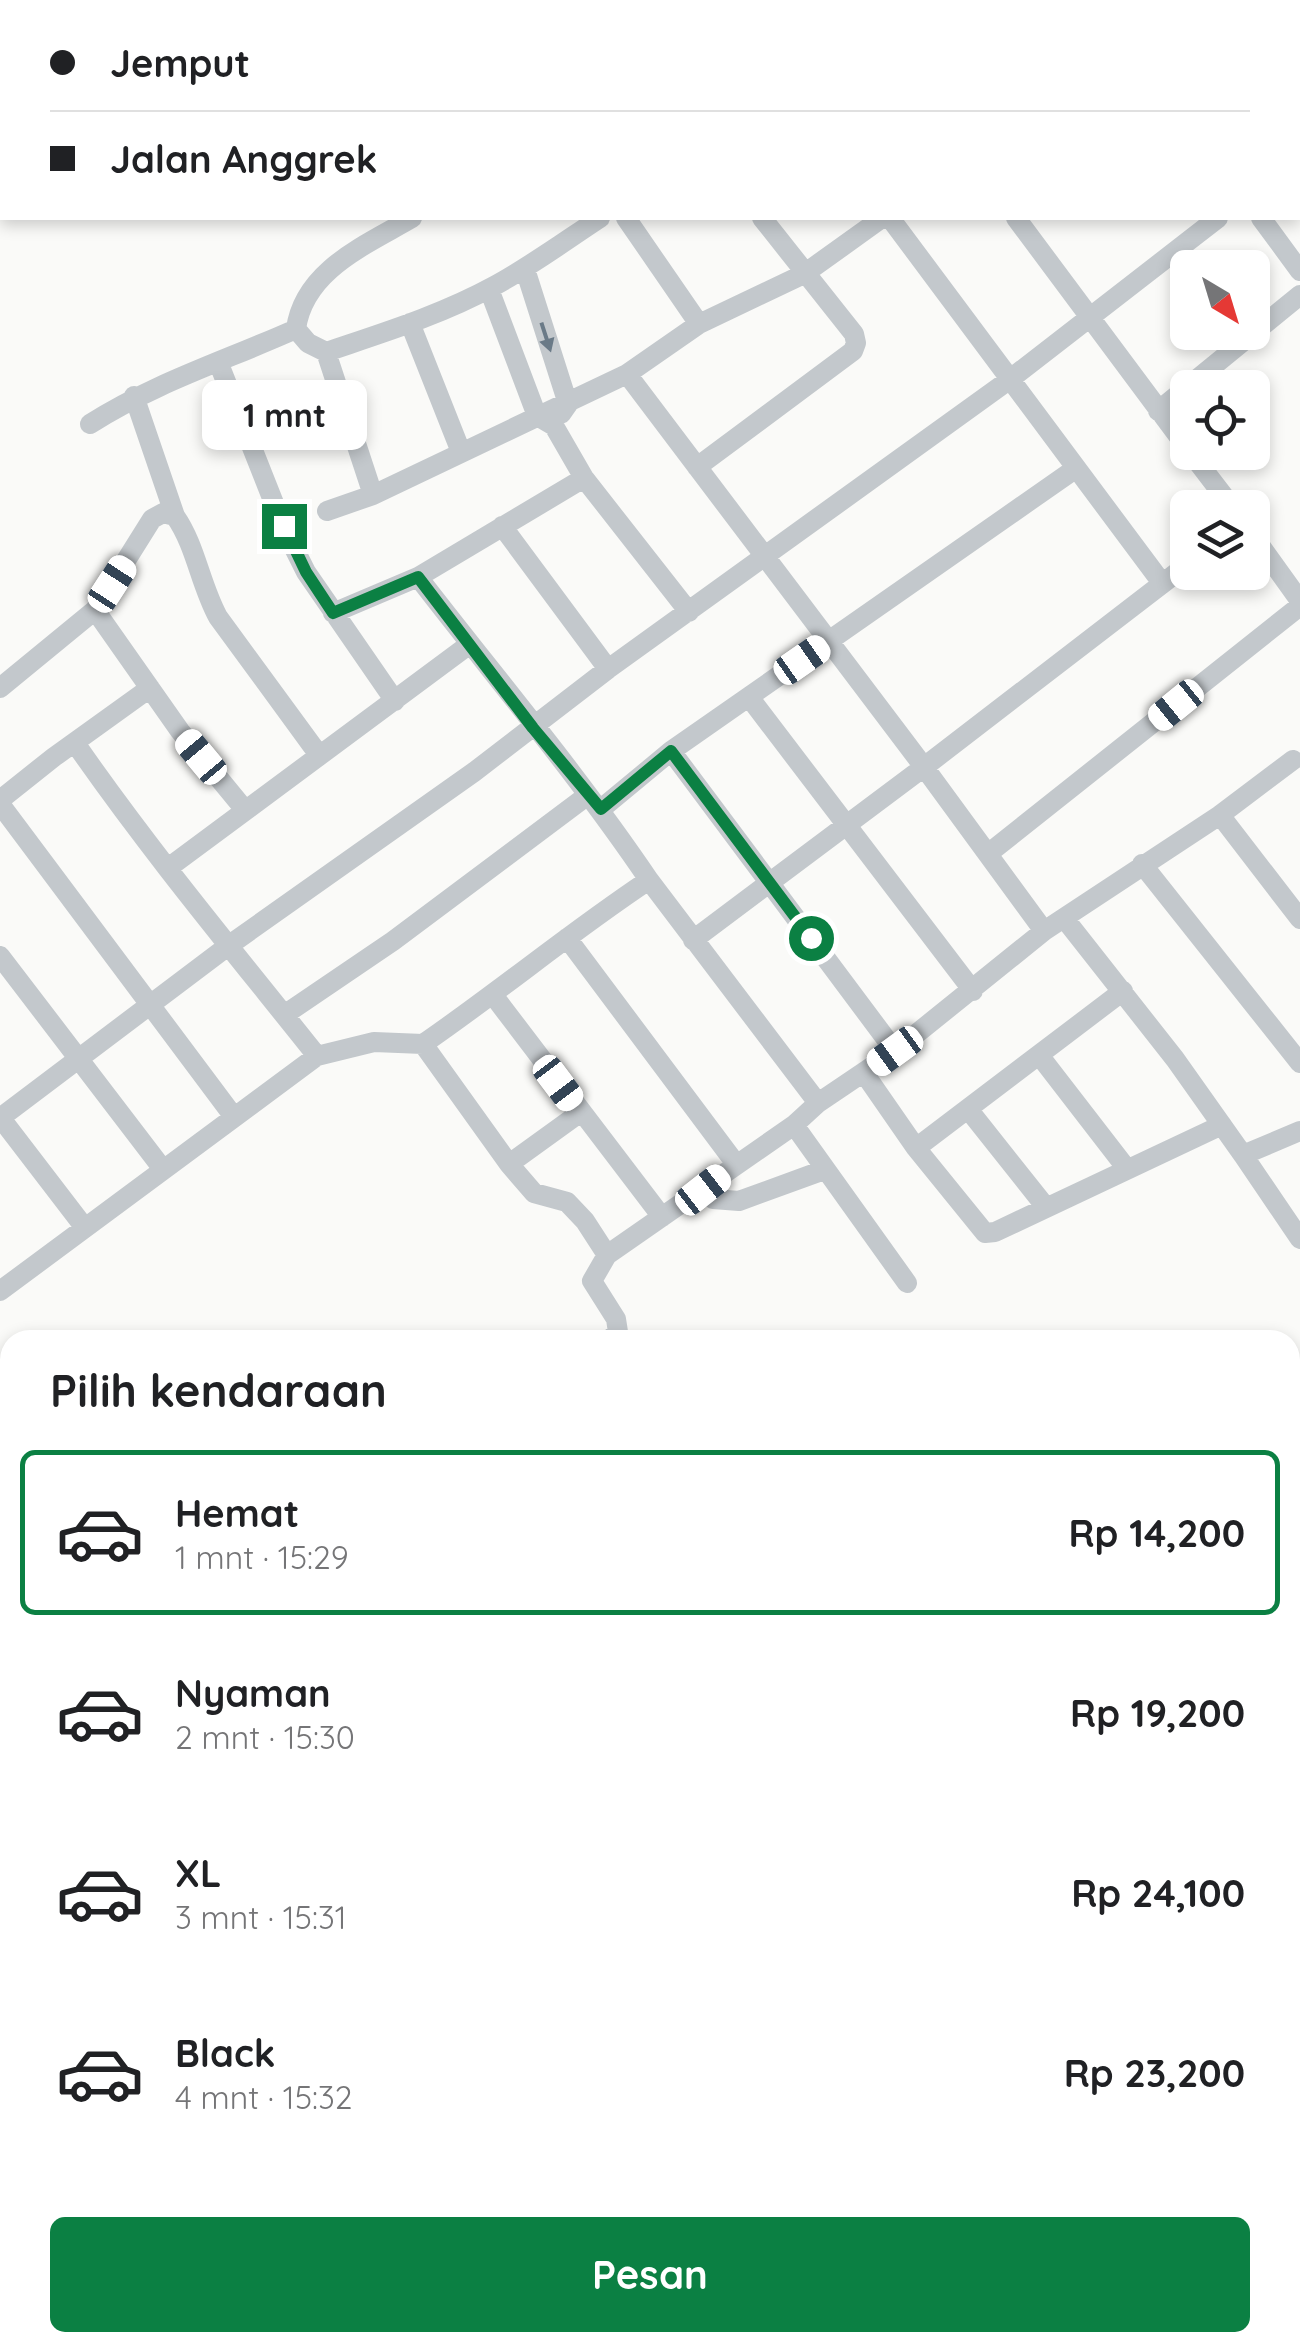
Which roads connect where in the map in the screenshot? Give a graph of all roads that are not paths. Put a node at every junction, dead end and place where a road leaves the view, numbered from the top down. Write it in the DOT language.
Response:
graph roads {
  1 [pos="409,220"];
  2 [pos="597,220"];
  3 [pos="627,220"];
  4 [pos="764,220"];
  5 [pos="879,220"];
  6 [pos="891,220"];
  7 [pos="1017,220"];
  8 [pos="1215,220"];
  9 [pos="1262,220"];
  10 [pos="525,269"];
  11 [pos="1300,271"];
  12 [pos="804,274"];
  13 [pos="489,289"];
  14 [pos="1300,295"];
  15 [pos="1089,318"];
  16 [pos="410,323"];
  17 [pos="699,324"];
  18 [pos="296,329"];
  19 [pos="326,352"];
  20 [pos="219,364"];
  21 [pos="628,374"];
  22 [pos="1009,380"];
  23 [pos="134,396"];
  24 [pos="568,404"];
  25 [pos="1158,411"];
  26 [pos="546,421"];
  27 [pos="90,424"];
  28 [pos="1170,426"];
  29 [pos="462,452"];
  30 [pos="697,467"];
  31 [pos="1075,469"];
  32 [pos="1204,470"];
  33 [pos="584,478"];
  34 [pos="1219,490"];
  35 [pos="373,494"];
  36 [pos="327,511"];
  37 [pos="174,516"];
  38 [pos="502,526"];
  39 [pos="765,557"];
  40 [pos="1270,560"];
  41 [pos="418,577"];
  42 [pos="1170,577"];
  43 [pos="1162,583"];
  44 [pos="1300,604"];
  45 [pos="95,610"];
  46 [pos="689,612"];
  47 [pos="333,613"];
  48 [pos="828,641"];
  49 [pos="470,644"];
  50 [pos="608,669"];
  51 [pos="0,688"];
  52 [pos="150,688"];
  53 [pos="749,698"];
  54 [pos="394,701"];
  55 [pos="533,728"];
  56 [pos="75,743"];
  57 [pos="671,751"];
  58 [pos="319,755"];
  59 [pos="1298,761"];
  60 [pos="924,768"];
  61 [pos="0,802"];
  62 [pos="594,802"];
  63 [pos="244,810"];
  64 [pos="1220,815"];
  65 [pos="845,826"];
  66 [pos="989,853"];
  67 [pos="1142,864"];
  68 [pos="168,868"];
  69 [pos="649,880"];
  70 [pos="769,881"];
  71 [pos="1064,918"];
  72 [pos="1300,919"];
  73 [pos="1044,931"];
  74 [pos="567,938"];
  75 [pos="693,940"];
  76 [pos="228,946"];
  77 [pos="0,956"];
  78 [pos="972,991"];
  79 [pos="1123,991"];
  80 [pos="493,996"];
  81 [pos="152,1004"];
  82 [pos="284,1015"];
  83 [pos="424,1044"];
  84 [pos="895,1051"];
  85 [pos="1039,1055"];
  86 [pos="317,1056"];
  87 [pos="77,1060"];
  88 [pos="1300,1063"];
  89 [pos="864,1073"];
  90 [pos="818,1103"];
  91 [pos="968,1109"];
  92 [pos="580,1112"];
  93 [pos="234,1116"];
  94 [pos="0,1118"];
  95 [pos="794,1125"];
  96 [pos="1222,1126"];
  97 [pos="1300,1132"];
  98 [pos="916,1148"];
  99 [pos="1243,1155"];
  100 [pos="509,1164"];
  101 [pos="736,1164"];
  102 [pos="162,1168"];
  103 [pos="824,1170"];
  104 [pos="1127,1170"];
  105 [pos="703,1190"];
  106 [pos="1045,1206"];
  107 [pos="662,1216"];
  108 [pos="85,1228"];
  109 [pos="1300,1239"];
  110 [pos="608,1256"];
  111 [pos="3,1283"];
  112 [pos="907,1283"];
  113 [pos="618,1330"];
  1 -- 18 [label="street"];
  2 -- 10 [label="street"];
  3 -- 17 [label="street"];
  4 -- 12 [label="street"];
  5 -- 12 [label="street"];
  6 -- 22 [label="street"];
  7 -- 15 [label="street"];
  8 -- 15 [label="street"];
  9 -- 11 [label="street"];
  10 -- 13 [label="street"];
  10 -- 24 [label="street, one-way"];
  12 -- 17 [label="street"];
  12 -- 30 [label="street"];
  13 -- 16 [label="street"];
  13 -- 26 [label="street"];
  14 -- 25 [label="street"];
  15 -- 22 [label="street"];
  15 -- 25 [label="street"];
  16 -- 19 [label="street"];
  16 -- 29 [label="street"];
  17 -- 21 [label="street"];
  18 -- 19 [label="street"];
  18 -- 20 [label="street"];
  19 -- 35 [label="street"];
  20 -- 23 [label="street"];
  20 -- 47 [label="street"];
  21 -- 24 [label="street"];
  21 -- 30 [label="street"];
  22 -- 31 [label="street"];
  22 -- 39 [label="street"];
  23 -- 27 [label="street"];
  23 -- 37 [label="street"];
  24 -- 26 [label="street"];
  25 -- 28 [label="street"];
  26 -- 29 [label="street"];
  26 -- 33 [label="street"];
  29 -- 35 [label="street"];
  30 -- 39 [label="street"];
  31 -- 43 [label="street"];
  31 -- 48 [label="street"];
  32 -- 34 [label="street"];
  33 -- 38 [label="street"];
  33 -- 46 [label="street"];
  35 -- 36 [label="street"];
  37 -- 45 [label="street"];
  37 -- 58 [label="street"];
  38 -- 41 [label="street"];
  38 -- 50 [label="street"];
  39 -- 46 [label="street"];
  39 -- 48 [label="street"];
  40 -- 44 [label="street"];
  41 -- 47 [label="street"];
  41 -- 49 [label="street"];
  42 -- 43 [label="street"];
  43 -- 60 [label="street"];
  44 -- 66 [label="street"];
  45 -- 51 [label="street"];
  45 -- 52 [label="street"];
  46 -- 50 [label="street"];
  47 -- 54 [label="street"];
  48 -- 53 [label="street"];
  48 -- 60 [label="street"];
  49 -- 54 [label="street"];
  49 -- 55 [label="street"];
  50 -- 55 [label="street"];
  52 -- 56 [label="street"];
  52 -- 63 [label="street"];
  53 -- 57 [label="street"];
  53 -- 65 [label="street"];
  54 -- 58 [label="street"];
  55 -- 62 [label="street"];
  55 -- 76 [label="street"];
  56 -- 61 [label="street"];
  56 -- 68 [label="street"];
  57 -- 62 [label="street"];
  57 -- 70 [label="street"];
  58 -- 63 [label="street"];
  59 -- 64 [label="street"];
  60 -- 65 [label="street"];
  60 -- 66 [label="street"];
  61 -- 81 [label="street"];
  62 -- 69 [label="street"];
  62 -- 82 [label="street"];
  63 -- 68 [label="street"];
  64 -- 67 [label="street"];
  64 -- 72 [label="street"];
  65 -- 70 [label="street"];
  65 -- 78 [label="street"];
  66 -- 73 [label="street"];
  67 -- 71 [label="street"];
  67 -- 88 [label="street"];
  68 -- 76 [label="street"];
  69 -- 74 [label="street"];
  69 -- 75 [label="street"];
  70 -- 75 [label="street"];
  70 -- 84 [label="street"];
  71 -- 73 [label="street"];
  71 -- 79 [label="street"];
  73 -- 78 [label="street"];
  74 -- 80 [label="street"];
  74 -- 101 [label="street"];
  75 -- 90 [label="street"];
  76 -- 81 [label="street"];
  76 -- 82 [label="street"];
  77 -- 87 [label="street"];
  78 -- 84 [label="street"];
  79 -- 85 [label="street"];
  79 -- 96 [label="street"];
  80 -- 83 [label="street"];
  80 -- 92 [label="street"];
  81 -- 87 [label="street"];
  81 -- 93 [label="street"];
  82 -- 86 [label="street"];
  83 -- 86 [label="street"];
  83 -- 100 [label="street"];
  84 -- 89 [label="street"];
  85 -- 91 [label="street"];
  85 -- 104 [label="street"];
  86 -- 93 [label="street"];
  87 -- 94 [label="street"];
  87 -- 102 [label="street"];
  89 -- 90 [label="street"];
  89 -- 98 [label="street"];
  90 -- 95 [label="street"];
  91 -- 98 [label="street"];
  91 -- 106 [label="street"];
  92 -- 100 [label="street"];
  92 -- 107 [label="street"];
  93 -- 102 [label="street"];
  94 -- 108 [label="street"];
  95 -- 101 [label="street"];
  95 -- 103 [label="street"];
  96 -- 99 [label="street"];
  96 -- 104 [label="street"];
  97 -- 99 [label="street"];
  98 -- 106 [label="street"];
  99 -- 109 [label="street"];
  100 -- 110 [label="street"];
  101 -- 105 [label="street"];
  102 -- 108 [label="street"];
  103 -- 105 [label="street"];
  103 -- 112 [label="street"];
  104 -- 106 [label="street"];
  105 -- 107 [label="street"];
  107 -- 110 [label="street"];
  108 -- 111 [label="street"];
  110 -- 113 [label="street"];
}
